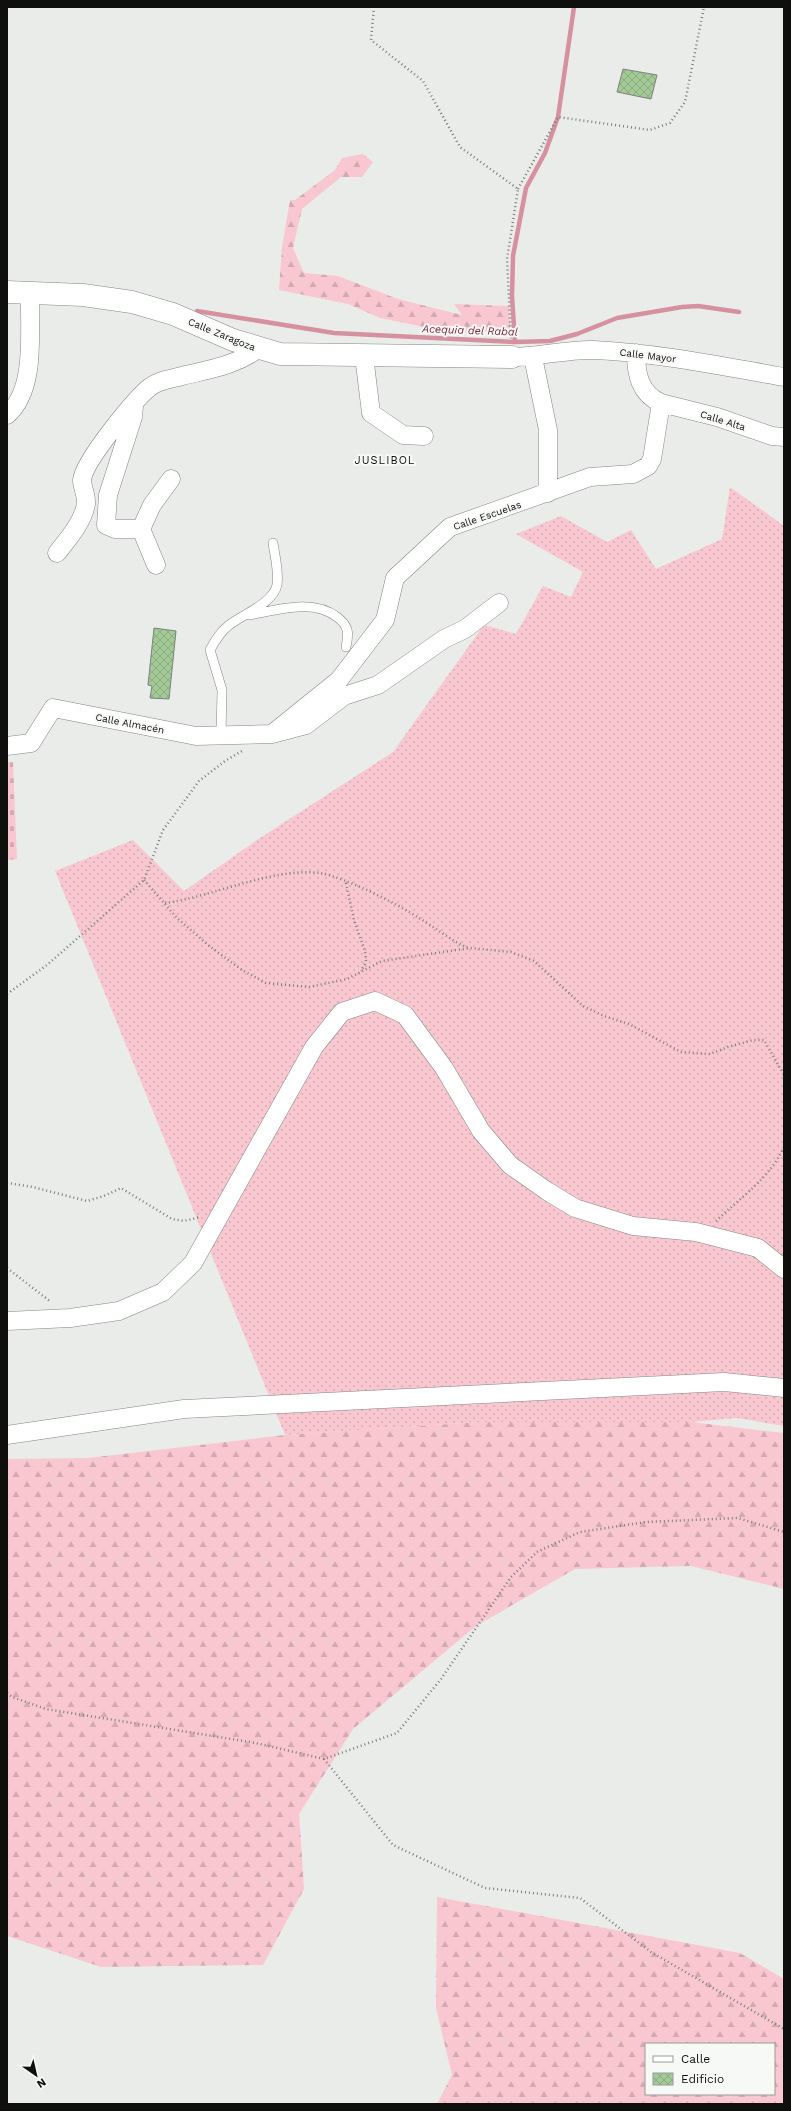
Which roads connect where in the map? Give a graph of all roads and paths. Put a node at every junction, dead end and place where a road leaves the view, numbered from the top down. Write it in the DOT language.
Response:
graph roads {
  1 [pos="374,7"];
  2 [pos="704,7"];
  3 [pos="518,189"];
  4 [pos="7,292"];
  5 [pos="30,294"];
  6 [pos="510,335"];
  7 [pos="258,349"];
  8 [pos="636,353"];
  9 [pos="364,356"];
  10 [pos="512,357"];
  11 [pos="533,357"];
  12 [pos="784,377"];
  13 [pos="661,403"];
  14 [pos="134,404"];
  15 [pos="7,415"];
  16 [pos="424,436"];
  17 [pos="784,437"];
  18 [pos="170,479"];
  19 [pos="548,493"];
  20 [pos="141,529"];
  21 [pos="273,543"];
  22 [pos="57,553"];
  23 [pos="156,565"];
  24 [pos="500,603"];
  25 [pos="244,616"];
  26 [pos="346,647"];
  27 [pos="272,734"];
  28 [pos="222,735"];
  29 [pos="7,746"];
  30 [pos="245,750"];
  31 [pos="144,880"];
  32 [pos="346,882"];
  33 [pos="165,903"];
  34 [pos="470,948"];
  35 [pos="361,971"];
  36 [pos="7,994"];
  37 [pos="784,1075"];
  38 [pos="784,1147"];
  39 [pos="7,1183"];
  40 [pos="223,1210"];
  41 [pos="705,1235"];
  42 [pos="7,1268"];
  43 [pos="784,1269"];
  44 [pos="70,1318"];
  45 [pos="7,1321"];
  46 [pos="784,1388"];
  47 [pos="7,1435"];
  48 [pos="784,1532"];
  49 [pos="7,1693"];
  50 [pos="324,1759"];
  51 [pos="784,2029"];
  1 -- 3 [label="path"];
  2 -- 3 [label="path"];
  3 -- 6 [label="path"];
  4 -- 5 [label="street, Calle Zaragoza"];
  5 -- 7 [label="street, Calle Zaragoza"];
  5 -- 15 [label="street"];
  7 -- 9 [label="street, Calle Zaragoza"];
  7 -- 14 [label="street"];
  8 -- 11 [label="street, Calle Mayor"];
  8 -- 12 [label="street, Calle Mayor"];
  8 -- 13 [label="street"];
  9 -- 10 [label="street, Calle Zaragoza"];
  9 -- 16 [label="street"];
  10 -- 11 [label="street, Calle Mayor"];
  11 -- 19 [label="street"];
  13 -- 17 [label="street, Calle Alta"];
  13 -- 19 [label="street, Calle Escuelas"];
  14 -- 20 [label="street"];
  14 -- 22 [label="street"];
  18 -- 20 [label="street"];
  19 -- 27 [label="street, Calle Escuelas"];
  20 -- 23 [label="street"];
  21 -- 25 [label="lane"];
  24 -- 27 [label="street, Calle Almacén"];
  25 -- 26 [label="lane"];
  25 -- 28 [label="lane"];
  27 -- 28 [label="street, Calle Almacén"];
  28 -- 29 [label="street, Calle Almacén"];
  30 -- 31 [label="path"];
  31 -- 33 [label="path"];
  31 -- 36 [label="path"];
  32 -- 33 [label="path"];
  32 -- 34 [label="path"];
  32 -- 35 [label="path"];
  33 -- 35 [label="path"];
  34 -- 35 [label="path"];
  34 -- 37 [label="path"];
  38 -- 41 [label="path"];
  39 -- 40 [label="path"];
  40 -- 41 [label="street"];
  40 -- 44 [label="street"];
  41 -- 43 [label="street"];
  42 -- 44 [label="path"];
  44 -- 45 [label="street"];
  46 -- 47 [label="street"];
  48 -- 50 [label="path"];
  49 -- 50 [label="path"];
  50 -- 51 [label="path"];
}
